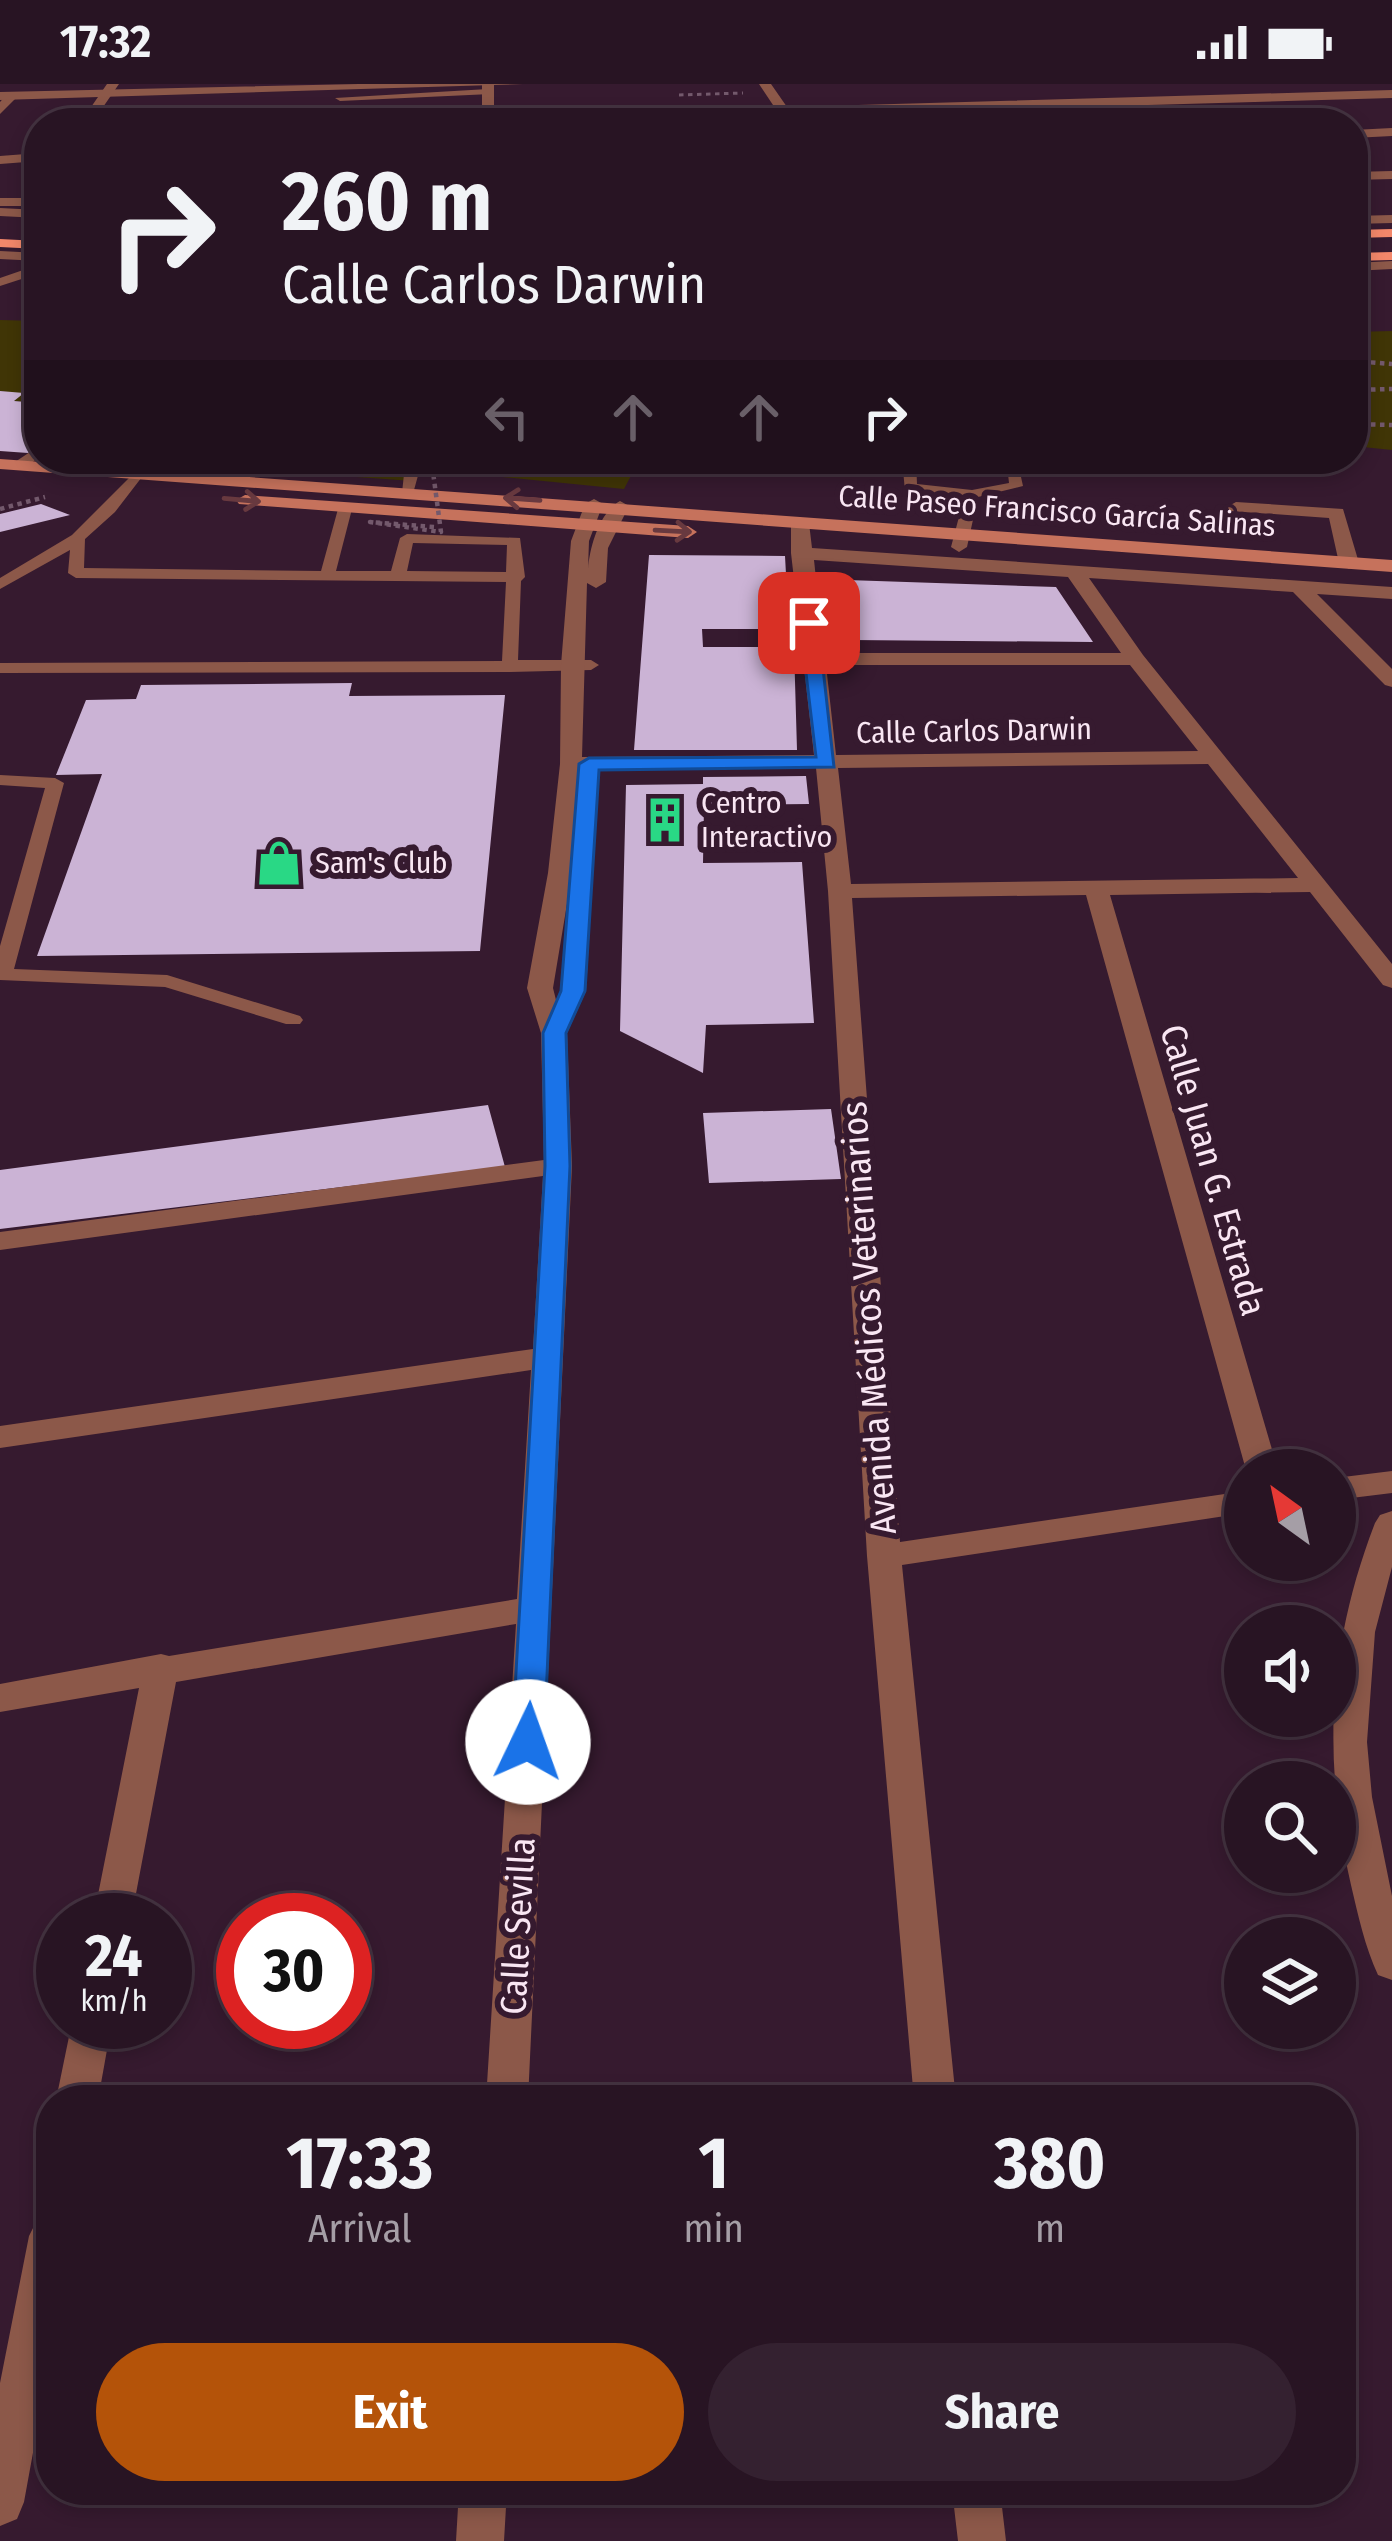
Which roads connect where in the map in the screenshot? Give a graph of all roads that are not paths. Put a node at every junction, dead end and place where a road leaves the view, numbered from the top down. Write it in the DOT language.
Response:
graph roads {
  1 [pos="518,84"];
  2 [pos="1113,84"];
  3 [pos="227,87"];
  4 [pos="111,88"];
  5 [pos="488,88"];
  6 [pos="1392,94"];
  7 [pos="7,96"];
  8 [pos="340,98"];
  9 [pos="1138,108"];
  10 [pos="0,110"];
  11 [pos="122,474"];
  12 [pos="411,474"];
  13 [pos="910,474"];
  14 [pos="1015,474"];
  15 [pos="0,482"];
  16 [pos="133,482"];
  17 [pos="407,490"];
  18 [pos="972,494"];
  19 [pos="1236,507"];
  20 [pos="345,509"];
  21 [pos="589,514"];
  22 [pos="615,517"];
  23 [pos="800,538"];
  24 [pos="78,540"];
  25 [pos="961,541"];
  26 [pos="1349,562"];
  27 [pos="1392,566"];
  28 [pos="1074,571"];
  29 [pos="398,575"];
  30 [pos="327,577"];
  31 [pos="517,577"];
  32 [pos="1392,581"];
  33 [pos="0,584"];
  34 [pos="1297,585"];
  35 [pos="1392,593"];
  36 [pos="814,659"];
  37 [pos="1136,659"];
  38 [pos="581,665"];
  39 [pos="510,667"];
  40 [pos="0,668"];
  41 [pos="1392,681"];
  42 [pos="1215,757"];
  43 [pos="826,763"];
  44 [pos="580,764"];
  45 [pos="0,780"];
  46 [pos="1313,885"];
  47 [pos="1097,890"];
  48 [pos="840,891"];
  49 [pos="1,974"];
  50 [pos="1392,980"];
  51 [pos="293,1020"];
  52 [pos="558,1166"];
  53 [pos="0,1241"];
  54 [pos="549,1358"];
  55 [pos="0,1437"];
  56 [pos="1256,1449"];
  57 [pos="1392,1481"];
  58 [pos="1356,1487"];
  59 [pos="1224,1505"];
  60 [pos="1392,1523"];
  61 [pos="884,1556"];
  62 [pos="536,1608"];
  63 [pos="161,1667"];
  64 [pos="0,1698"];
  65 [pos="117,1893"];
  66 [pos="1392,1963"];
  67 [pos="87,2049"];
  68 [pos="80,2085"];
  69 [pos="508,2085"];
  70 [pos="934,2085"];
  71 [pos="36,2314"];
  72 [pos="0,2502"];
  73 [pos="482,2505"];
  74 [pos="978,2505"];
  75 [pos="480,2541"];
  76 [pos="982,2541"];
  1 -- 5 [label="street"];
  2 -- 9 [label="street"];
  3 -- 4 [label="street"];
  3 -- 5 [label="street"];
  4 -- 7 [label="street"];
  5 -- 8 [label="lane"];
  6 -- 9 [label="street"];
  7 -- 10 [label="street"];
  11 -- 16 [label="main road"];
  12 -- 17 [label="lane"];
  13 -- 18 [label="lane"];
  14 -- 18 [label="lane"];
  15 -- 16 [label="main road"];
  16 -- 17 [label="main road"];
  16 -- 20 [label="main road, one-way"];
  16 -- 24 [label="lane"];
  21 -- 17 [label="main road, one-way"];
  18 -- 25 [label="lane"];
  19 -- 26 [label="street"];
  20 -- 21 [label="main road"];
  20 -- 30 [label="lane"];
  21 -- 22 [label="main road"];
  21 -- 38 [label="street, Calle Sevilla"];
  22 -- 23 [label="main road"];
  22 -- 38 [label="street, Calle Sevilla"];
  23 -- 25 [label="main road"];
  23 -- 28 [label="street"];
  23 -- 36 [label="street, Avenida Médicos Veterinarios"];
  24 -- 30 [label="lane"];
  24 -- 33 [label="lane"];
  25 -- 26 [label="main road, Calle Paseo Francisco García Salinas"];
  25 -- 32 [label="main road"];
  26 -- 27 [label="main road, Calle Paseo Francisco García Salinas"];
  28 -- 34 [label="street"];
  28 -- 37 [label="street"];
  29 -- 30 [label="lane"];
  29 -- 31 [label="lane"];
  29 -- 31 [label="lane"];
  31 -- 39 [label="lane"];
  34 -- 35 [label="street"];
  34 -- 41 [label="street"];
  36 -- 37 [label="street"];
  36 -- 43 [label="street, Avenida Médicos Veterinarios"];
  37 -- 42 [label="street"];
  38 -- 39 [label="lane"];
  38 -- 44 [label="street, Calle Sevilla"];
  39 -- 40 [label="lane"];
  42 -- 43 [label="street, Calle Carlos Darwin"];
  42 -- 46 [label="street"];
  43 -- 44 [label="street, Calle Carlos Darwin"];
  43 -- 48 [label="street, Avenida Médicos Veterinarios"];
  44 -- 52 [label="street, Calle Sevilla"];
  45 -- 49 [label="lane"];
  46 -- 47 [label="street"];
  46 -- 50 [label="street"];
  47 -- 48 [label="street"];
  47 -- 56 [label="street, Calle Juan G. Estrada"];
  48 -- 61 [label="street, Avenida Médicos Veterinarios"];
  49 -- 51 [label="lane"];
  52 -- 53 [label="street"];
  52 -- 54 [label="street, Calle Sevilla"];
  54 -- 55 [label="street"];
  54 -- 62 [label="street, Calle Sevilla"];
  57 -- 58 [label="street"];
  59 -- 61 [label="street"];
  60 -- 66 [label="street"];
  61 -- 70 [label="street, Avenida Médicos Veterinarios"];
  62 -- 63 [label="street"];
  62 -- 69 [label="street, Calle Sevilla"];
  63 -- 64 [label="street"];
  63 -- 65 [label="street"];
  67 -- 68 [label="street"];
  71 -- 72 [label="street"];
  73 -- 75 [label="street"];
  74 -- 76 [label="street"];
}
